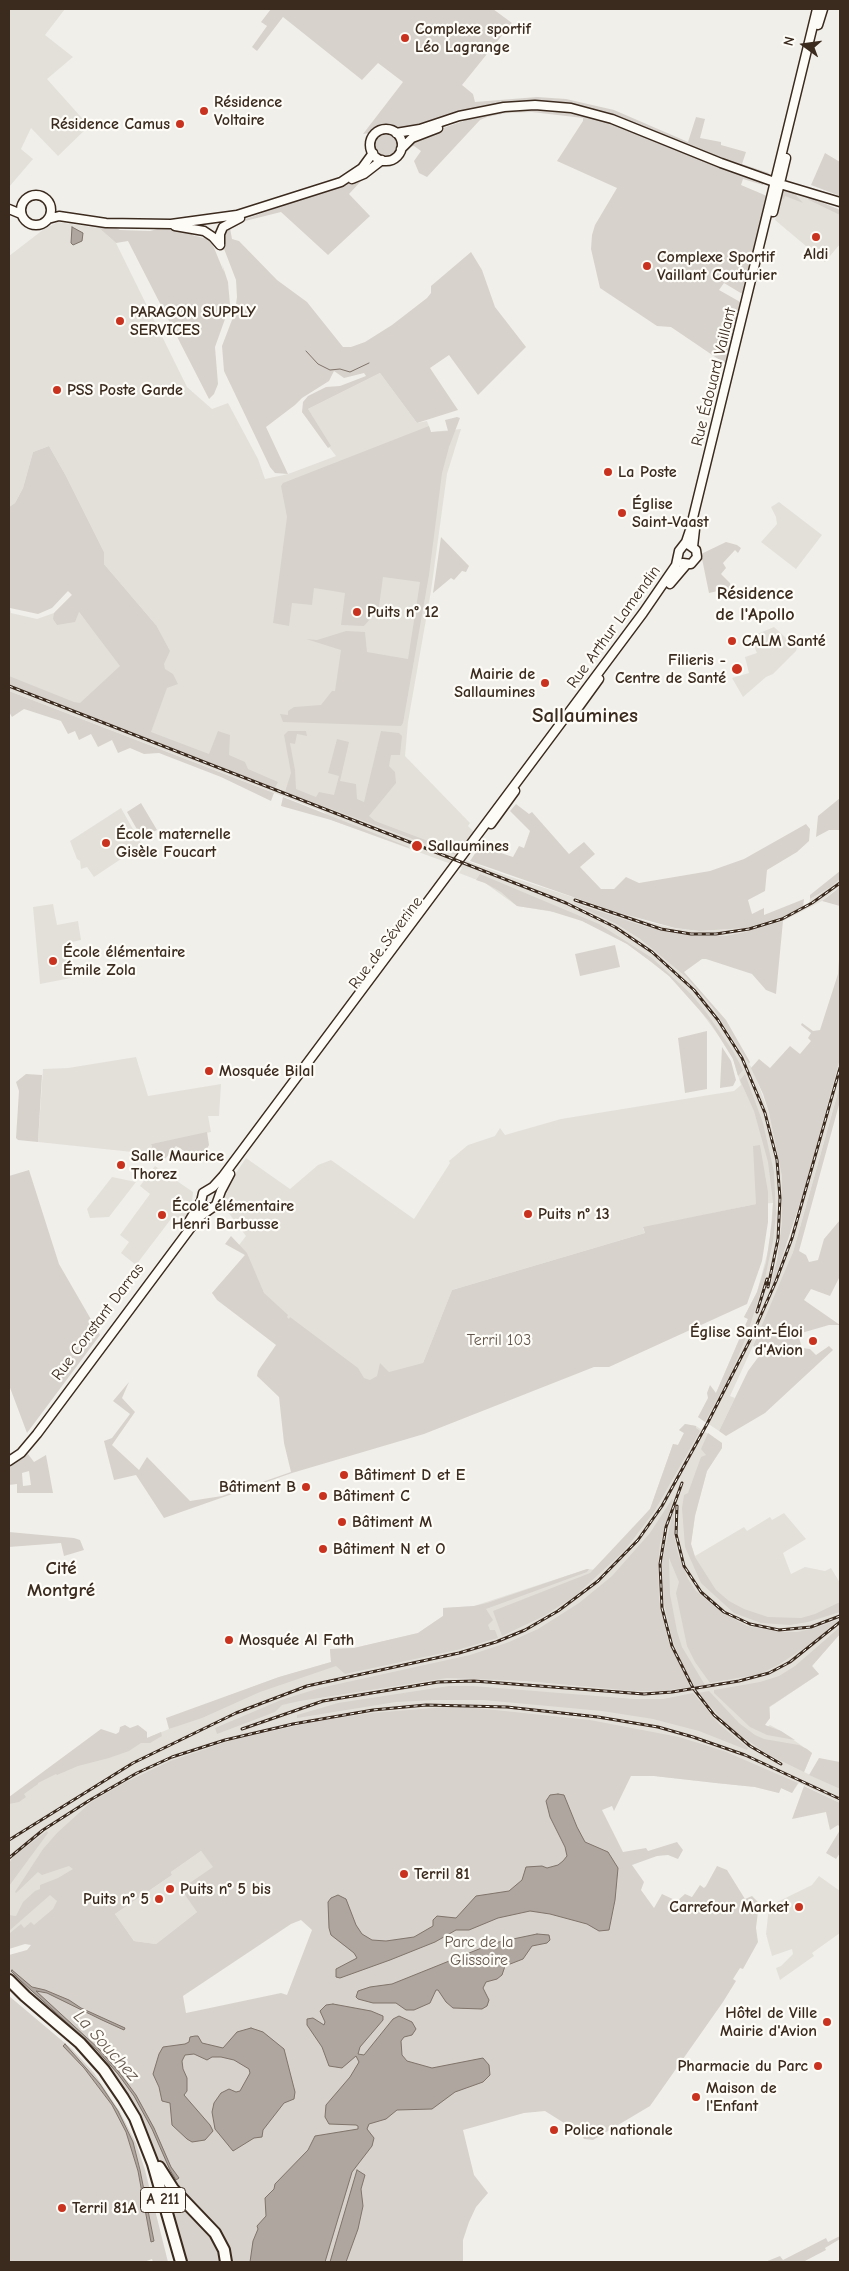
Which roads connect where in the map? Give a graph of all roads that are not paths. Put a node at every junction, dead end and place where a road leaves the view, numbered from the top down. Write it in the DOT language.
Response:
graph roads {
  1 [pos="817,9"];
  2 [pos="823,9"];
  3 [pos="477,112"];
  4 [pos="396,133"];
  5 [pos="401,150"];
  6 [pos="373,153"];
  7 [pos="382,160"];
  8 [pos="341,182"];
  9 [pos="778,183"];
  10 [pos="819,196"];
  11 [pos="840,202"];
  12 [pos="9,204"];
  13 [pos="22,204"];
  14 [pos="50,207"];
  15 [pos="840,207"];
  16 [pos="9,209"];
  17 [pos="248,212"];
  18 [pos="21,214"];
  19 [pos="48,219"];
  20 [pos="125,223"];
  21 [pos="171,224"];
  22 [pos="684,546"];
  23 [pos="693,547"];
  24 [pos="679,557"];
  25 [pos="687,564"];
  26 [pos="463,856"];
  27 [pos="459,869"];
  28 [pos="208,1190"];
  29 [pos="219,1198"];
  30 [pos="201,1201"];
  31 [pos="210,1208"];
  32 [pos="11,1457"];
  33 [pos="9,1980"];
  34 [pos="9,1989"];
  35 [pos="144,2138"];
  36 [pos="174,2262"];
  37 [pos="181,2262"];
  38 [pos="226,2262"];
  1 -- 9 [label="main road, Rue Édouard Vaillant"];
  2 -- 9 [label="main road, Rue Édouard Vaillant"];
  3 -- 4 [label="main road"];
  3 -- 5 [label="main road"];
  3 -- 9 [label="main road"];
  4 -- 5 [label="main road"];
  4 -- 6 [label="main road"];
  5 -- 7 [label="main road"];
  6 -- 7 [label="main road"];
  6 -- 8 [label="main road"];
  7 -- 8 [label="main road"];
  8 -- 17 [label="main road"];
  9 -- 10 [label="main road"];
  9 -- 22 [label="main road, Rue Édouard Vaillant"];
  9 -- 23 [label="main road, Rue Édouard Vaillant"];
  10 -- 11 [label="main road"];
  10 -- 15 [label="main road"];
  12 -- 13 [label="main road"];
  13 -- 14 [label="main road"];
  13 -- 18 [label="main road"];
  14 -- 19 [label="main road"];
  14 -- 20 [label="main road"];
  16 -- 18 [label="main road"];
  17 -- 21 [label="main road"];
  17 -- 21 [label="main road"];
  18 -- 19 [label="main road"];
  19 -- 20 [label="main road"];
  20 -- 21 [label="main road"];
  22 -- 23 [label="main road"];
  22 -- 24 [label="main road"];
  23 -- 25 [label="main road"];
  24 -- 25 [label="main road"];
  24 -- 26 [label="main road, Rue Arthur Lamendin"];
  25 -- 27 [label="main road, Rue Arthur Lamendin"];
  26 -- 28 [label="main road, Rue de Séverine"];
  27 -- 29 [label="main road, Rue de Séverine"];
  28 -- 29 [label="main road"];
  28 -- 30 [label="main road"];
  29 -- 31 [label="main road"];
  30 -- 31 [label="main road"];
  30 -- 32 [label="main road, Rue Constant Darras"];
  31 -- 32 [label="main road, Rue Constant Darras"];
  33 -- 35 [label="highway, A 211"];
  34 -- 36 [label="highway, A 211"];
  35 -- 37 [label="highway, A 211"];
  35 -- 38 [label="highway"];
}
